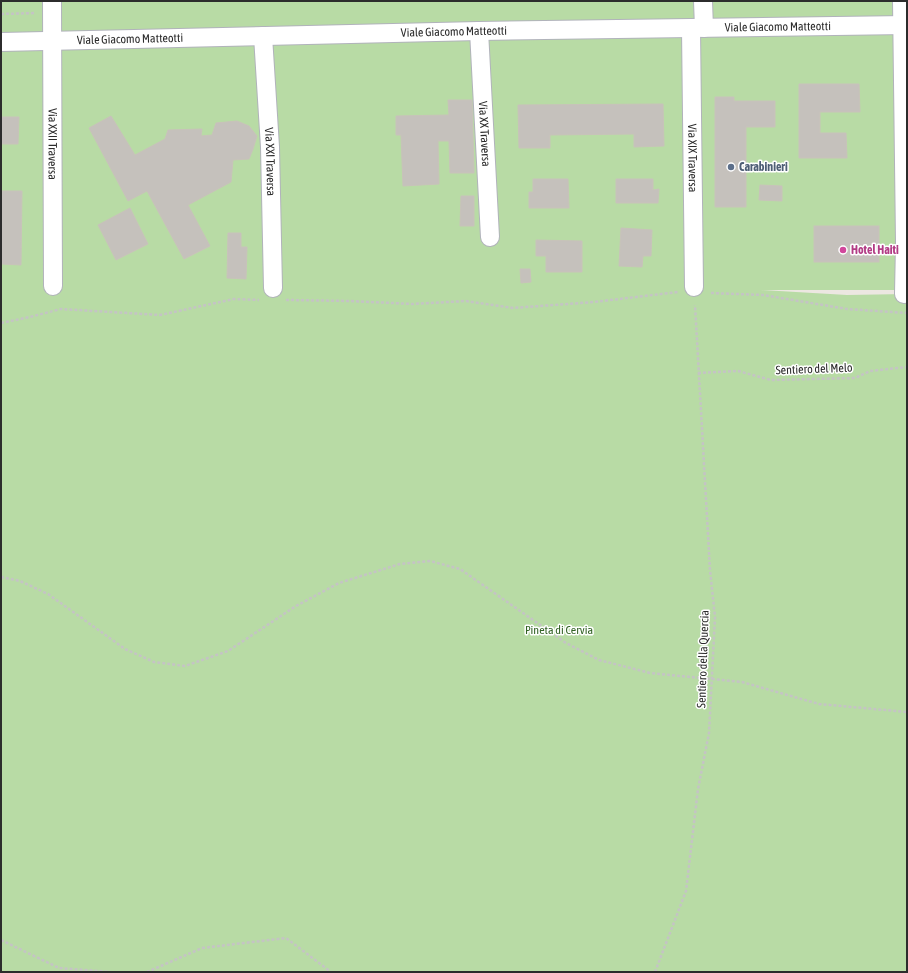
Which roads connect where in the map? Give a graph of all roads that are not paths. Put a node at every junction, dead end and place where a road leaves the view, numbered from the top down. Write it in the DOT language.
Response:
graph roads {
  1 [pos="703,1"];
  2 [pos="902,1"];
  3 [pos="52,7"];
  4 [pos="904,25"];
  5 [pos="697,28"];
  6 [pos="479,31"];
  7 [pos="263,36"];
  8 [pos="53,41"];
  9 [pos="1,42"];
  10 [pos="490,237"];
  11 [pos="53,286"];
  12 [pos="695,293"];
  13 [pos="904,294"];
  14 [pos="273,296"];
  1 -- 5 [label="street, Via XIX Traversa"];
  2 -- 4 [label="street"];
  3 -- 8 [label="street, Via XXII Traversa"];
  4 -- 5 [label="street, Viale Giacomo Matteotti"];
  4 -- 13 [label="street"];
  5 -- 6 [label="street, Viale Giacomo Matteotti"];
  5 -- 12 [label="street, Via XIX Traversa"];
  6 -- 7 [label="street, Viale Giacomo Matteotti"];
  6 -- 10 [label="street, Via XX Traversa"];
  7 -- 8 [label="street, Viale Giacomo Matteotti"];
  7 -- 14 [label="street, Via XXI Traversa"];
  8 -- 9 [label="street, Viale Giacomo Matteotti"];
  8 -- 11 [label="street, Via XXII Traversa"];
}
